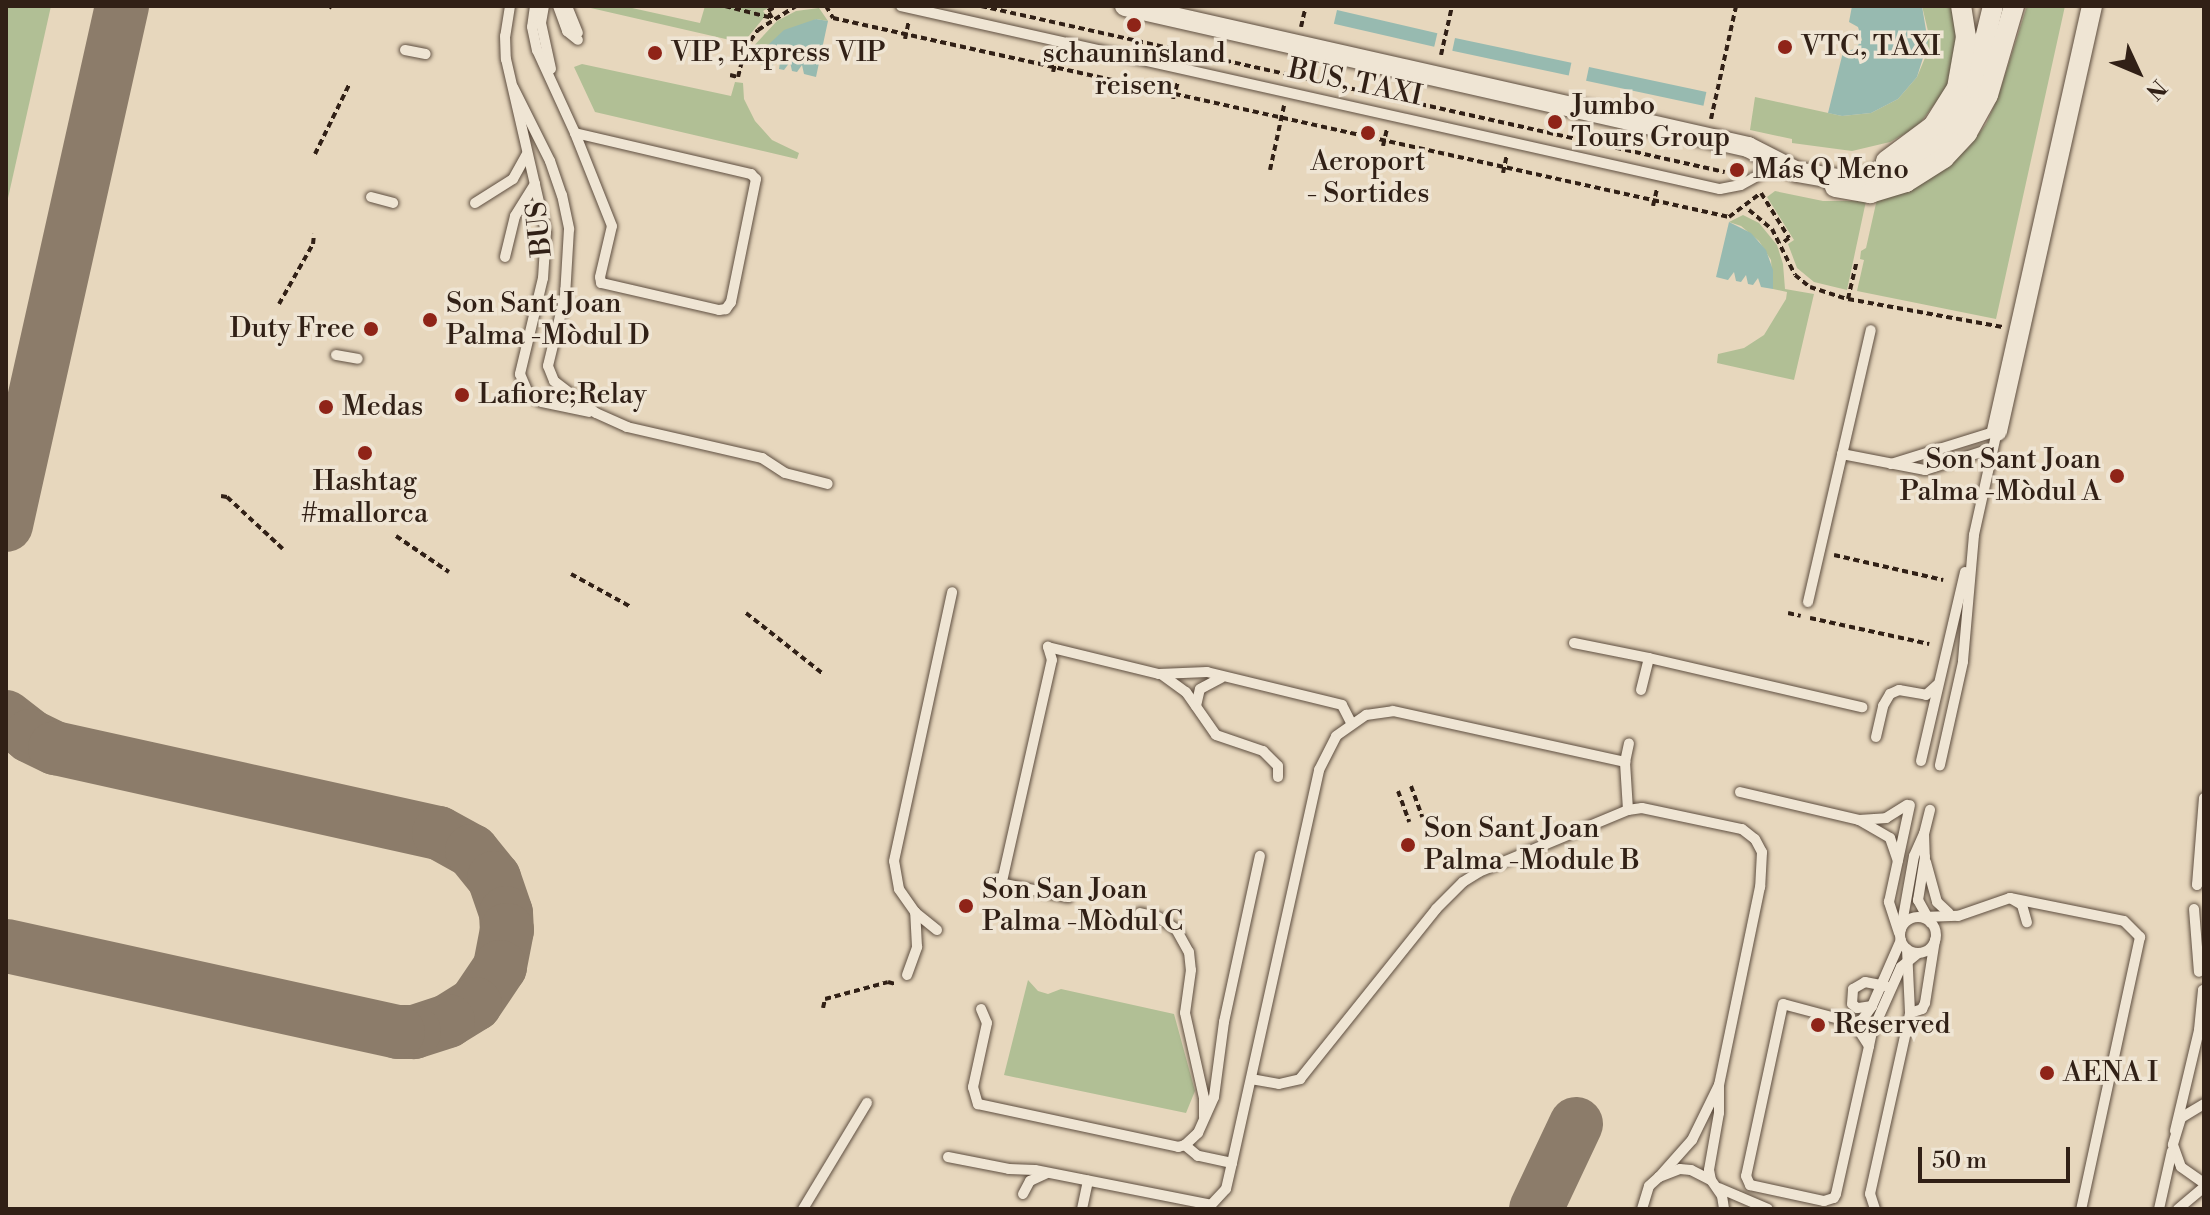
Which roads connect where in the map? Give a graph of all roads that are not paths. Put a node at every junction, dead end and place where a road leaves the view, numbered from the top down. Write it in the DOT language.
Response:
graph roads {
  1 [pos="510,6"];
  2 [pos="535,6"];
  3 [pos="544,6"];
  4 [pos="558,6"];
  5 [pos="567,6"];
  6 [pos="901,6"];
  7 [pos="1125,6"];
  8 [pos="1961,6"];
  9 [pos="1993,6"];
  10 [pos="2014,6"];
  11 [pos="2092,6"];
  12 [pos="405,50"];
  13 [pos="426,54"];
  14 [pos="553,83"];
  15 [pos="513,87"];
  16 [pos="575,133"];
  17 [pos="528,152"];
  18 [pos="1802,173"];
  19 [pos="1838,179"];
  20 [pos="535,184"];
  21 [pos="371,197"];
  22 [pos="393,203"];
  23 [pos="475,203"];
  24 [pos="505,257"];
  25 [pos="1871,330"];
  26 [pos="336,355"];
  27 [pos="358,359"];
  28 [pos="596,413"];
  29 [pos="1995,439"];
  30 [pos="1842,454"];
  31 [pos="1891,464"];
  32 [pos="828,484"];
  33 [pos="1974,535"];
  34 [pos="952,592"];
  35 [pos="1808,602"];
  36 [pos="1574,643"];
  37 [pos="1649,658"];
  38 [pos="1159,674"];
  39 [pos="1225,677"];
  40 [pos="1938,684"];
  41 [pos="1641,690"];
  42 [pos="1862,707"];
  43 [pos="1197,708"];
  44 [pos="1351,723"];
  45 [pos="1876,737"];
  46 [pos="1629,743"];
  47 [pos="1921,761"];
  48 [pos="1625,762"];
  49 [pos="1940,765"];
  50 [pos="1278,777"];
  51 [pos="1740,792"];
  52 [pos="2204,798"];
  53 [pos="1628,810"];
  54 [pos="1930,810"];
  55 [pos="1859,820"];
  56 [pos="1924,834"];
  57 [pos="1260,856"];
  58 [pos="1925,857"];
  59 [pos="1898,861"];
  60 [pos="2204,866"];
  61 [pos="1068,897"];
  62 [pos="2010,898"];
  63 [pos="2194,909"];
  64 [pos="915,912"];
  65 [pos="1140,913"];
  66 [pos="1949,913"];
  67 [pos="1927,919"];
  68 [pos="2027,922"];
  69 [pos="937,930"];
  70 [pos="1935,940"];
  71 [pos="1906,944"];
  72 [pos="907,975"];
  73 [pos="1894,982"];
  74 [pos="2202,985"];
  75 [pos="1881,986"];
  76 [pos="1872,1006"];
  77 [pos="981,1009"];
  78 [pos="1910,1013"];
  79 [pos="1854,1023"];
  80 [pos="1869,1046"];
  81 [pos="1251,1079"];
  82 [pos="1719,1085"];
  83 [pos="867,1103"];
  84 [pos="2204,1104"];
  85 [pos="1203,1124"];
  86 [pos="2175,1131"];
  87 [pos="1185,1145"];
  88 [pos="2173,1145"];
  89 [pos="948,1157"];
  90 [pos="1232,1163"];
  91 [pos="1049,1172"];
  92 [pos="1659,1177"];
  93 [pos="1088,1181"];
  94 [pos="1714,1183"];
  95 [pos="2204,1185"];
  96 [pos="1023,1194"];
  97 [pos="803,1209"];
  98 [pos="1082,1209"];
  99 [pos="1642,1209"];
  100 [pos="1724,1209"];
  101 [pos="1768,1209"];
  102 [pos="1875,1209"];
  103 [pos="2081,1209"];
  104 [pos="2159,1209"];
  105 [pos="2178,1209"];
  1 -- 15 [label="lane"];
  2 -- 14 [label="lane"];
  3 -- 14 [label="lane"];
  4 -- 5 [label="lane"];
  6 -- 18 [label="lane, BUS, TAXI"];
  7 -- 18 [label="street"];
  8 -- 19 [label="street"];
  9 -- 19 [label="street"];
  10 -- 18 [label="street"];
  11 -- 29 [label="street"];
  12 -- 13 [label="lane"];
  14 -- 16 [label="lane"];
  15 -- 17 [label="lane"];
  15 -- 28 [label="lane, BUS"];
  16 -- 16 [label="lane"];
  17 -- 20 [label="lane"];
  17 -- 23 [label="lane"];
  18 -- 19 [label="street"];
  20 -- 24 [label="lane"];
  20 -- 28 [label="lane"];
  21 -- 22 [label="lane"];
  25 -- 30 [label="lane"];
  26 -- 27 [label="lane"];
  28 -- 32 [label="lane"];
  29 -- 31 [label="lane"];
  29 -- 31 [label="lane"];
  29 -- 33 [label="lane"];
  30 -- 31 [label="lane"];
  30 -- 35 [label="lane"];
  33 -- 40 [label="lane"];
  33 -- 49 [label="lane"];
  34 -- 64 [label="lane"];
  36 -- 37 [label="lane"];
  37 -- 41 [label="lane"];
  37 -- 42 [label="lane"];
  38 -- 39 [label="lane"];
  38 -- 43 [label="lane"];
  38 -- 61 [label="lane"];
  39 -- 43 [label="lane"];
  39 -- 44 [label="lane"];
  40 -- 45 [label="lane"];
  40 -- 47 [label="lane"];
  43 -- 50 [label="lane"];
  44 -- 48 [label="lane"];
  44 -- 81 [label="lane"];
  46 -- 48 [label="lane"];
  48 -- 53 [label="lane"];
  51 -- 55 [label="lane"];
  52 -- 60 [label="lane"];
  53 -- 81 [label="lane"];
  53 -- 82 [label="lane"];
  54 -- 56 [label="lane"];
  55 -- 59 [label="lane"];
  55 -- 59 [label="lane"];
  56 -- 58 [label="lane"];
  56 -- 71 [label="lane"];
  57 -- 85 [label="lane"];
  58 -- 66 [label="lane"];
  58 -- 67 [label="lane"];
  59 -- 71 [label="lane"];
  62 -- 66 [label="lane"];
  62 -- 68 [label="lane"];
  62 -- 103 [label="lane"];
  63 -- 74 [label="lane"];
  64 -- 69 [label="lane"];
  64 -- 72 [label="lane"];
  65 -- 85 [label="lane"];
  66 -- 67 [label="lane"];
  67 -- 70 [label="lane"];
  67 -- 71 [label="lane"];
  70 -- 71 [label="lane"];
  70 -- 78 [label="lane"];
  71 -- 73 [label="lane"];
  71 -- 75 [label="lane"];
  71 -- 78 [label="lane"];
  73 -- 75 [label="lane"];
  73 -- 80 [label="lane"];
  74 -- 86 [label="lane"];
  75 -- 76 [label="lane"];
  75 -- 76 [label="lane"];
  76 -- 79 [label="lane"];
  77 -- 87 [label="lane"];
  78 -- 102 [label="lane"];
  79 -- 80 [label="lane"];
  79 -- 80 [label="lane"];
  81 -- 90 [label="lane"];
  82 -- 92 [label="lane"];
  82 -- 94 [label="lane"];
  83 -- 97 [label="lane"];
  84 -- 86 [label="lane"];
  85 -- 87 [label="lane"];
  86 -- 88 [label="lane"];
  87 -- 90 [label="lane"];
  88 -- 95 [label="lane"];
  88 -- 104 [label="lane"];
  89 -- 91 [label="lane"];
  90 -- 93 [label="lane"];
  91 -- 93 [label="lane"];
  91 -- 96 [label="lane"];
  92 -- 94 [label="lane"];
  92 -- 99 [label="lane"];
  93 -- 98 [label="lane"];
  94 -- 100 [label="lane"];
  94 -- 101 [label="lane"];
  95 -- 105 [label="lane"];
}
